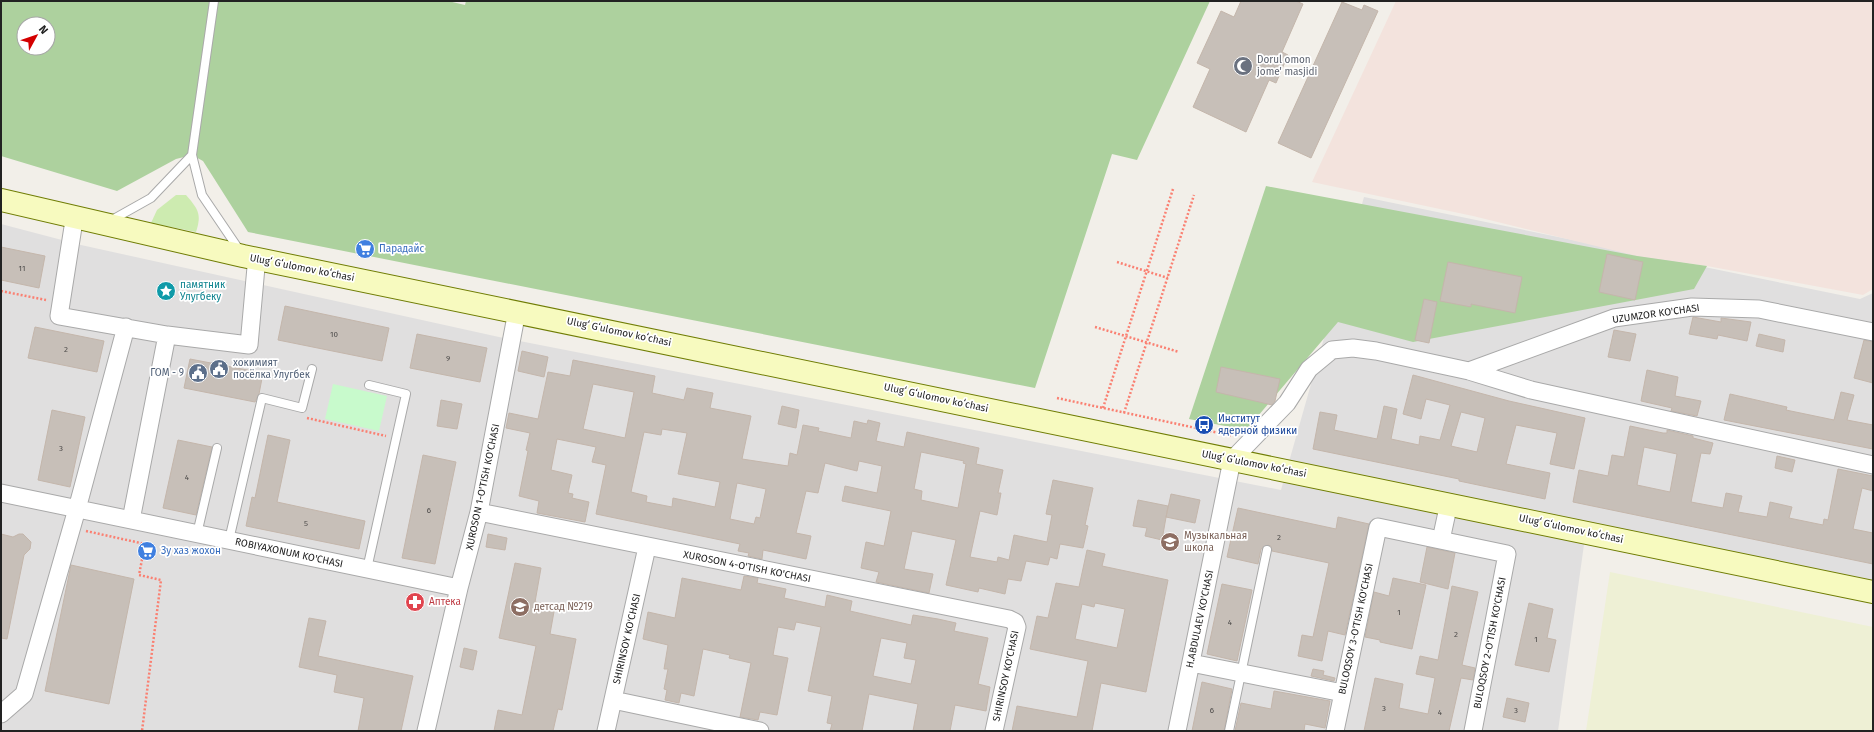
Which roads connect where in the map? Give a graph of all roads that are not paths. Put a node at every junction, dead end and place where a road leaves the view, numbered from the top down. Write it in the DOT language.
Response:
graph roads {
  1 [pos="214,1"];
  2 [pos="192,155"];
  3 [pos="1,200"];
  4 [pos="1,210"];
  5 [pos="73,227"];
  6 [pos="101,228"];
  7 [pos="249,262"];
  8 [pos="517,316"];
  9 [pos="126,327"];
  10 [pos="1873,332"];
  11 [pos="167,335"];
  12 [pos="312,369"];
  13 [pos="1469,371"];
  14 [pos="369,385"];
  15 [pos="217,448"];
  16 [pos="1232,463"];
  17 [pos="1873,465"];
  18 [pos="1,493"];
  19 [pos="1448,506"];
  20 [pos="77,509"];
  21 [pos="479,512"];
  22 [pos="131,520"];
  23 [pos="197,534"];
  24 [pos="229,540"];
  25 [pos="1441,540"];
  26 [pos="647,547"];
  27 [pos="1267,550"];
  28 [pos="367,569"];
  29 [pos="459,588"];
  30 [pos="1873,592"];
  31 [pos="1873,599"];
  32 [pos="1015,622"];
  33 [pos="1191,663"];
  34 [pos="1241,674"];
  35 [pos="1343,694"];
  36 [pos="613,700"];
  37 [pos="1,714"];
  38 [pos="426,731"];
  39 [pos="606,731"];
  40 [pos="760,731"];
  41 [pos="994,731"];
  42 [pos="1177,731"];
  43 [pos="1229,731"];
  44 [pos="1335,731"];
  45 [pos="1473,731"];
  1 -- 2 [label="lane"];
  2 -- 6 [label="lane"];
  2 -- 7 [label="lane"];
  3 -- 6 [label="main road, Ulugʻ Gʻulomov koʻchasi"];
  4 -- 5 [label="main road, Ulugʻ Gʻulomov koʻchasi"];
  5 -- 6 [label="main road, Ulugʻ Gʻulomov koʻchasi"];
  5 -- 9 [label="street"];
  6 -- 7 [label="main road, Ulugʻ Gʻulomov koʻchasi"];
  7 -- 8 [label="main road, Ulugʻ Gʻulomov koʻchasi"];
  7 -- 11 [label="street"];
  8 -- 16 [label="main road, Ulugʻ Gʻulomov koʻchasi"];
  8 -- 21 [label="street, ХUROSON 1-O'TISH KO'CHASI"];
  9 -- 11 [label="street"];
  9 -- 20 [label="street"];
  10 -- 13 [label="street, UZUMZOR KO'CHASI"];
  11 -- 22 [label="street"];
  12 -- 24 [label="lane"];
  13 -- 16 [label="street"];
  13 -- 17 [label="street"];
  14 -- 28 [label="lane"];
  15 -- 23 [label="lane"];
  16 -- 19 [label="main road, Ulugʻ Gʻulomov koʻchasi"];
  16 -- 33 [label="street, H.ABDULAEV KO'CHASI"];
  18 -- 20 [label="street, ROBIYAXONUM KO'CHASI"];
  19 -- 25 [label="street"];
  19 -- 30 [label="main road, Ulugʻ Gʻulomov koʻchasi"];
  19 -- 31 [label="main road, Ulugʻ Gʻulomov koʻchasi"];
  20 -- 22 [label="street, ROBIYAXONUM KO'CHASI"];
  20 -- 37 [label="street"];
  21 -- 26 [label="street, XUROSON 4-O'TISH KO'CHASI"];
  21 -- 29 [label="street, ХUROSON 1-O'TISH KO'CHASI"];
  22 -- 23 [label="street, ROBIYAXONUM KO'CHASI"];
  23 -- 24 [label="street, ROBIYAXONUM KO'CHASI"];
  24 -- 28 [label="street, ROBIYAXONUM KO'CHASI"];
  25 -- 35 [label="street, BULOQSOY 3-O'TISH KO'CHASI"];
  25 -- 45 [label="street, BULOQSOY 2-O'TISH KO'CHASI"];
  26 -- 32 [label="street, XUROSON 4-O'TISH KO'CHASI"];
  26 -- 36 [label="street, SHIRINSOY KO'CHASI"];
  27 -- 34 [label="lane"];
  28 -- 29 [label="street, ROBIYAXONUM KO'CHASI"];
  29 -- 38 [label="street, ХUROSON 1-O'TISH KO'CHASI"];
  32 -- 41 [label="street, SHIRINSOY KO'CHASI"];
  33 -- 34 [label="street"];
  33 -- 42 [label="street, H.ABDULAEV KO'CHASI"];
  34 -- 35 [label="street"];
  34 -- 43 [label="lane"];
  35 -- 44 [label="street, BULOQSOY 3-O'TISH KO'CHASI"];
  36 -- 39 [label="street, SHIRINSOY KO'CHASI"];
  36 -- 40 [label="street"];
}
